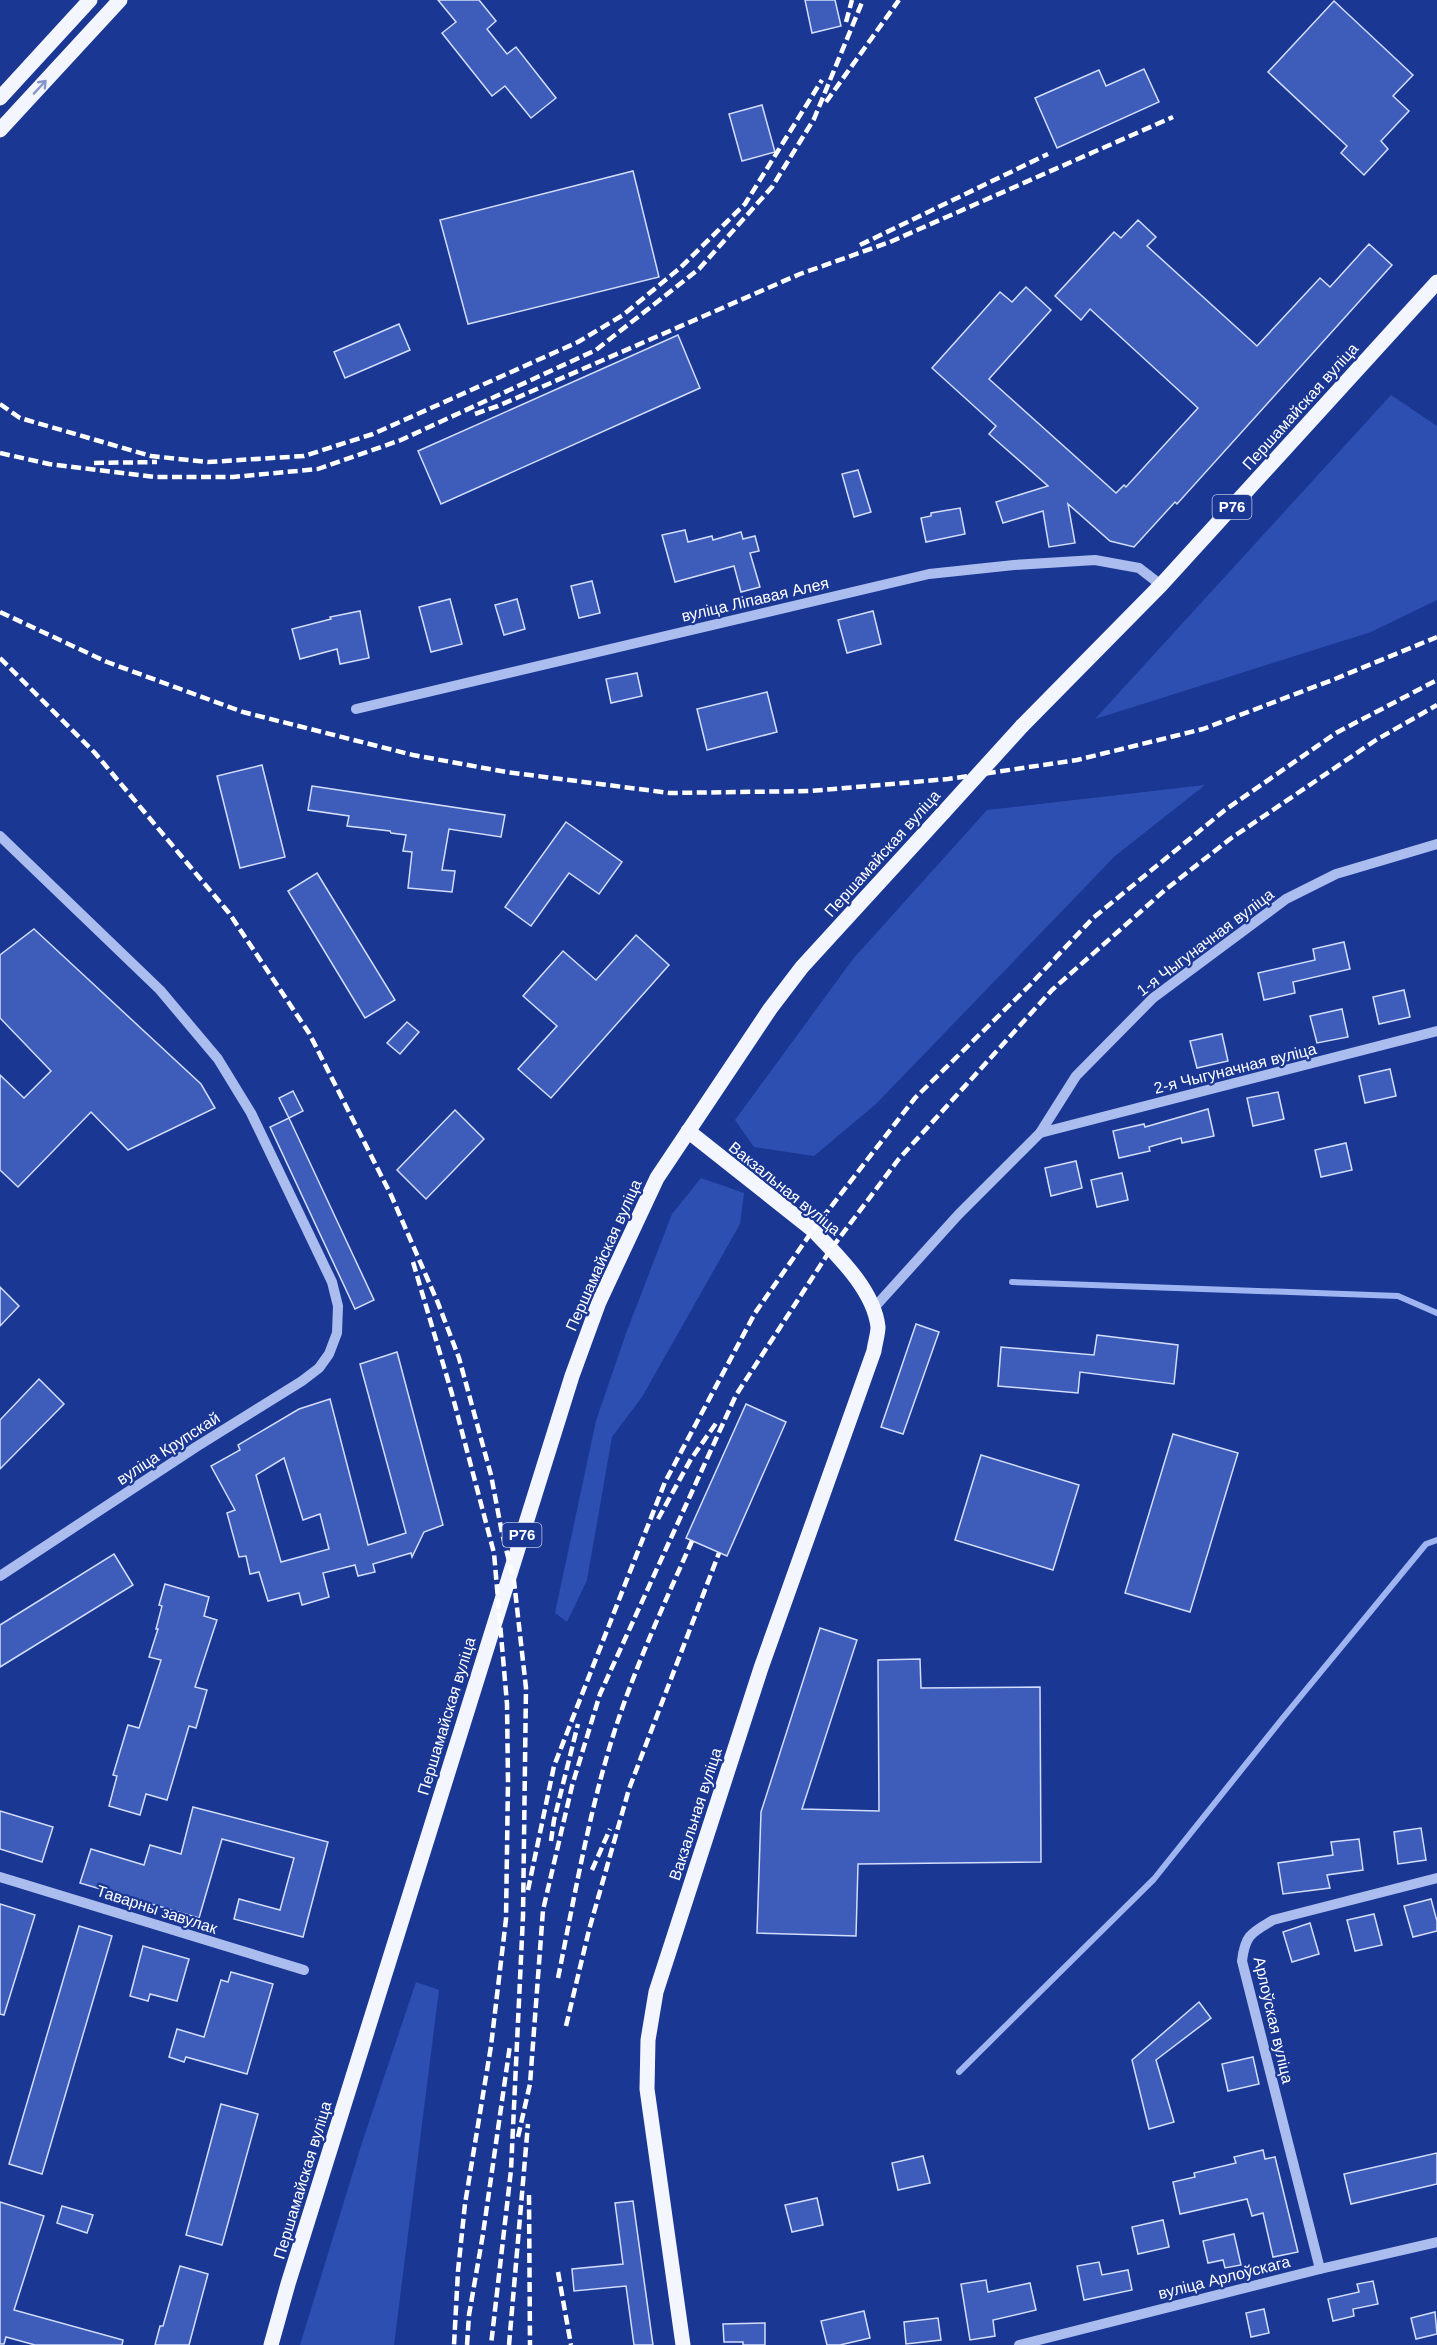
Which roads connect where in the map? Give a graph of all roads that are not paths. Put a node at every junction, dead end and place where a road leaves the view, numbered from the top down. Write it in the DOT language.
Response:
graph roads {
  1 [pos="90,0"];
  2 [pos="120,0"];
  3 [pos="0,98"];
  4 [pos="0,129"];
  5 [pos="1437,282"];
  6 [pos="1161,585"];
  7 [pos="356,709"];
  8 [pos="0,837"];
  9 [pos="1437,843"];
  10 [pos="1437,1031"];
  11 [pos="687,1131"];
  12 [pos="1041,1133"];
  13 [pos="873,1309"];
  14 [pos="0,1576"];
  15 [pos="0,1876"];
  16 [pos="1437,1878"];
  17 [pos="304,1970"];
  18 [pos="1437,2242"];
  19 [pos="1320,2269"];
  20 [pos="271,2345"];
  21 [pos="683,2345"];
  22 [pos="1019,2345"];
  1 -- 3 [label="main road"];
  4 -- 2 [label="main road, one-way"];
  5 -- 6 [label="main road, Першамайская вуліца / Р76"];
  6 -- 7 [label="street, вуліца Ліпавая Алея"];
  6 -- 11 [label="main road, Першамайская вуліца / Р76, bridge"];
  8 -- 14 [label="street, вуліца Крупскай"];
  9 -- 12 [label="street, 1-я Чыгуначная вуліца"];
  10 -- 12 [label="street, 2-я Чыгуначная вуліца"];
  11 -- 13 [label="main road, Вакзальная вуліца"];
  11 -- 20 [label="main road, Першамайская вуліца / Р76"];
  12 -- 13 [label="street"];
  13 -- 21 [label="main road, Вакзальная вуліца"];
  15 -- 17 [label="street, Таварны завулак"];
  16 -- 19 [label="street, Арлоўская вуліца"];
  18 -- 19 [label="street, вуліца Арлоўскага"];
  19 -- 22 [label="street, вуліца Арлоўскага"];
}
